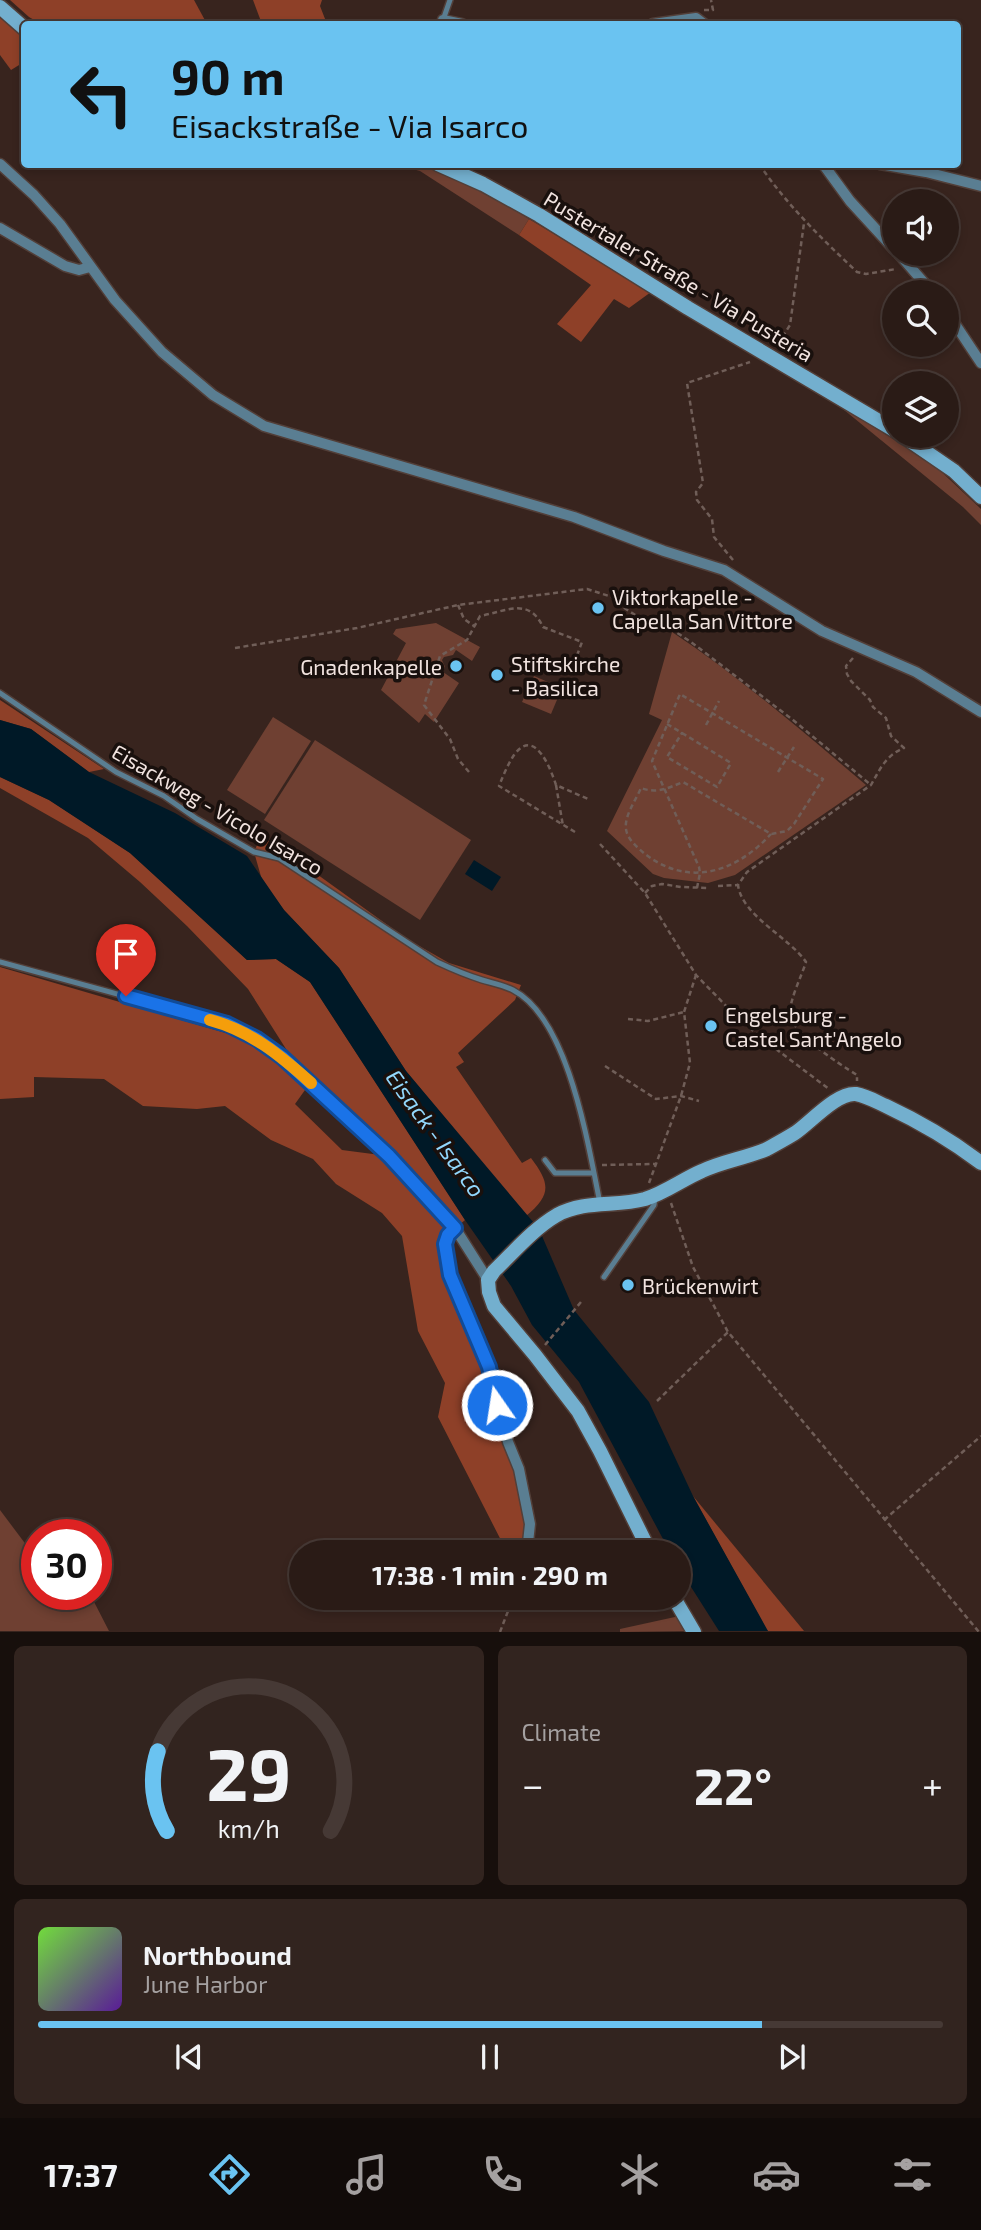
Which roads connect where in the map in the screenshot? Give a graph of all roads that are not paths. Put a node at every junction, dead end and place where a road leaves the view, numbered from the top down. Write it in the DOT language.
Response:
graph roads {
  1 [pos="450,0"];
  2 [pos="0,7"];
  3 [pos="443,20"];
  4 [pos="448,21"];
  5 [pos="674,21"];
  6 [pos="700,21"];
  7 [pos="21,25"];
  8 [pos="0,164"];
  9 [pos="447,168"];
  10 [pos="826,168"];
  11 [pos="903,168"];
  12 [pos="981,186"];
  13 [pos="0,228"];
  14 [pos="882,236"];
  15 [pos="910,266"];
  16 [pos="90,267"];
  17 [pos="922,280"];
  18 [pos="959,330"];
  19 [pos="981,363"];
  20 [pos="882,423"];
  21 [pos="920,448"];
  22 [pos="981,497"];
  23 [pos="0,693"];
  24 [pos="981,712"];
  25 [pos="0,962"];
  26 [pos="310,1082"];
  27 [pos="545,1160"];
  28 [pos="981,1163"];
  29 [pos="593,1173"];
  30 [pos="656,1195"];
  31 [pos="600,1203"];
  32 [pos="455,1228"];
  33 [pos="491,1275"];
  34 [pos="604,1277"];
  35 [pos="528,1540"];
  36 [pos="644,1540"];
  37 [pos="681,1610"];
  38 [pos="694,1632"];
  1 -- 3 [label="lane"];
  2 -- 7 [label="street"];
  3 -- 4 [label="street"];
  5 -- 6 [label="street"];
  8 -- 16 [label="street"];
  9 -- 20 [label="street, Pustertaler Straße - Via Pusteria"];
  10 -- 14 [label="street"];
  11 -- 12 [label="street"];
  13 -- 16 [label="street"];
  15 -- 17 [label="street"];
  16 -- 24 [label="street"];
  18 -- 19 [label="street"];
  21 -- 22 [label="street"];
  23 -- 29 [label="lane, Eisackweg - Vicolo Isarco"];
  25 -- 26 [label="lane"];
  26 -- 32 [label="street"];
  27 -- 29 [label="lane"];
  28 -- 30 [label="street"];
  29 -- 31 [label="lane, Eisackweg - Vicolo Isarco"];
  30 -- 31 [label="street"];
  30 -- 34 [label="lane"];
  31 -- 33 [label="street"];
  32 -- 33 [label="street"];
  32 -- 35 [label="street"];
  33 -- 36 [label="street"];
  37 -- 38 [label="street"];
}
